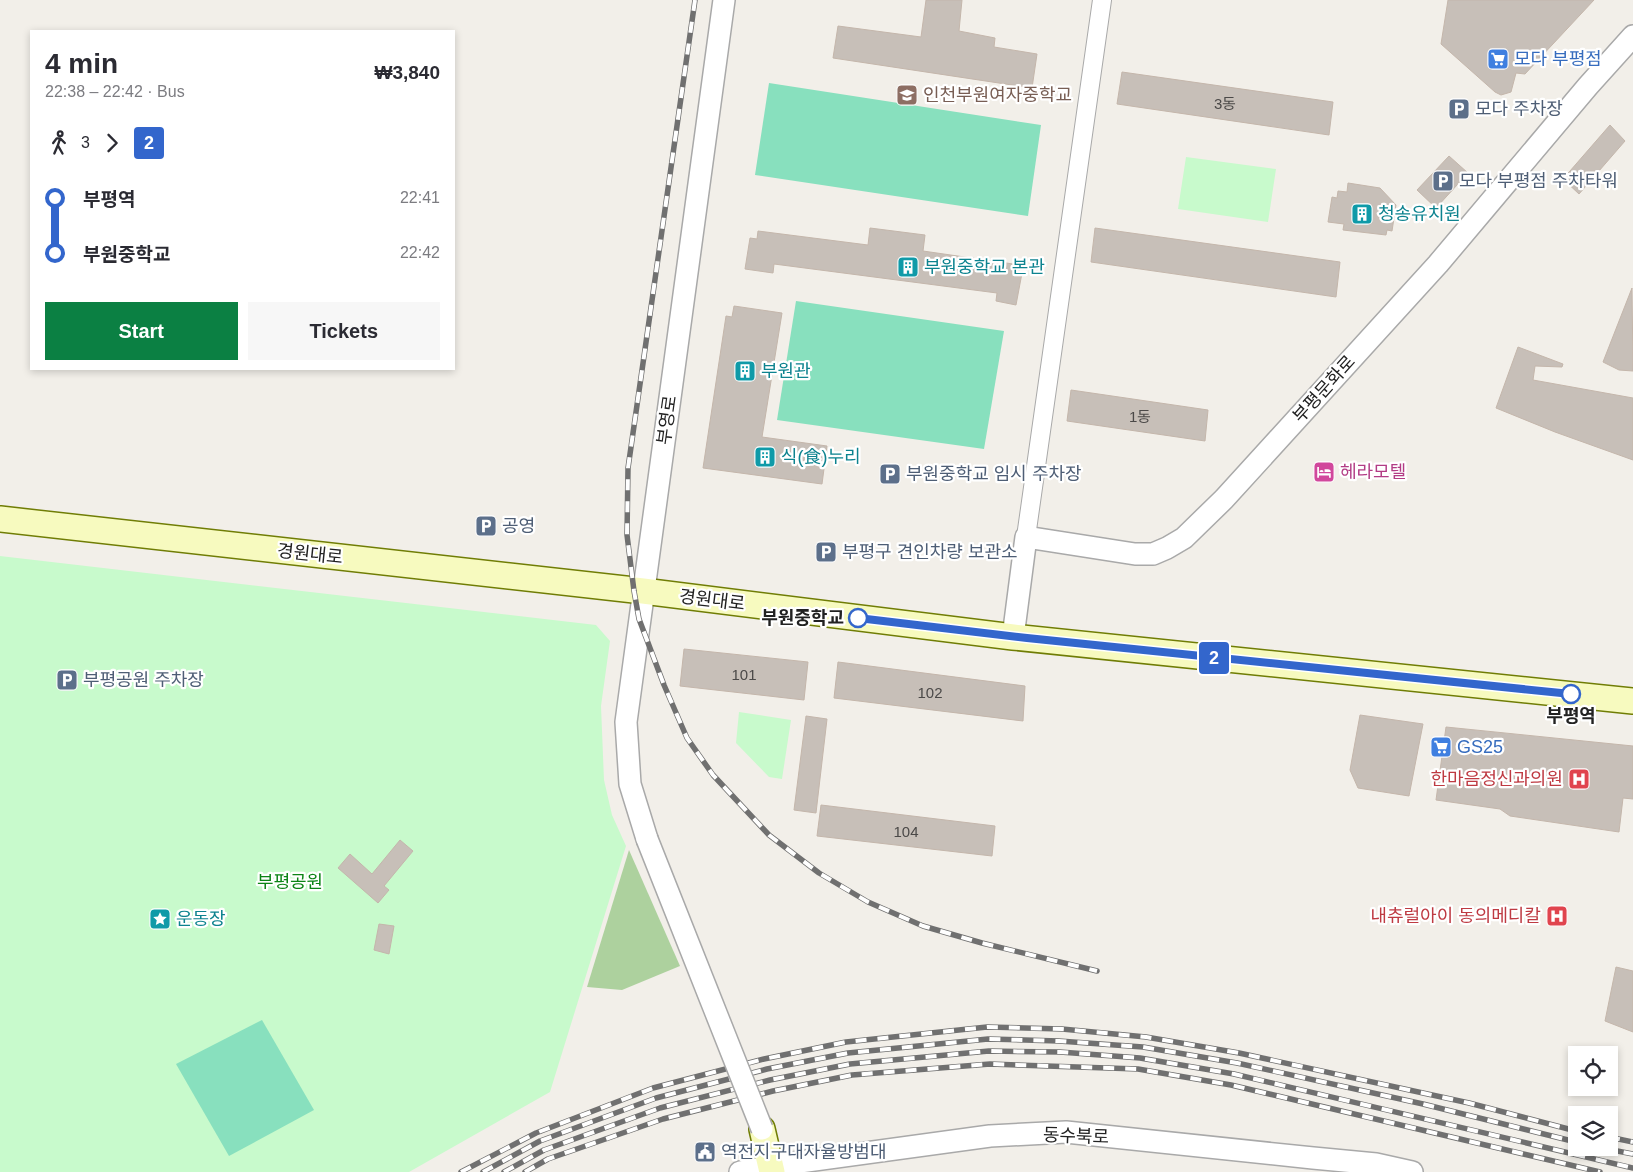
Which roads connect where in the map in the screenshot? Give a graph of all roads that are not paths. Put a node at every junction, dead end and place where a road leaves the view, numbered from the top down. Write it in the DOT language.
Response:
graph roads {
  1 [pos="724,0"];
  2 [pos="1102,0"];
  3 [pos="1633,36"];
  4 [pos="0,519"];
  5 [pos="1026,537"];
  6 [pos="643,591"];
  7 [pos="1013,636"];
  8 [pos="1633,701"];
  9 [pos="762,1129"];
  10 [pos="771,1169"];
  11 [pos="740,1172"];
  12 [pos="1412,1172"];
  1 -- 6 [label="street, 부영로"];
  2 -- 5 [label="street"];
  3 -- 5 [label="street, 부평문화로"];
  4 -- 6 [label="main road, 경원대로"];
  5 -- 7 [label="street"];
  6 -- 7 [label="main road, 경원대로"];
  6 -- 9 [label="street, 부영로, bridge"];
  7 -- 8 [label="main road, 경원대로"];
  9 -- 10 [label="main road"];
  10 -- 11 [label="street, 동수북로"];
  10 -- 12 [label="street, 동수북로"];
}
